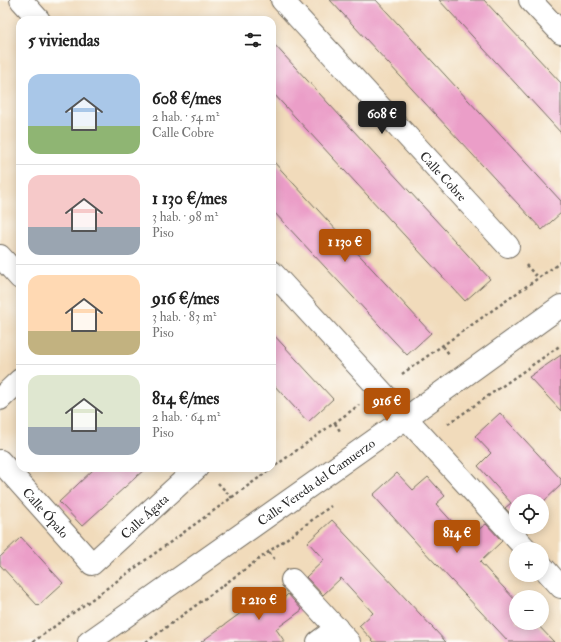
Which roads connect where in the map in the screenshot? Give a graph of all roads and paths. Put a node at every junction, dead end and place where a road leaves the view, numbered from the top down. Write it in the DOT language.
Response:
graph roads {
  1 [pos="21,0"];
  2 [pos="282,0"];
  3 [pos="530,0"];
  4 [pos="35,16"];
  5 [pos="561,33"];
  6 [pos="508,246"];
  7 [pos="0,256"];
  8 [pos="561,262"];
  9 [pos="16,274"];
  10 [pos="276,276"];
  11 [pos="561,306"];
  12 [pos="561,345"];
  13 [pos="16,384"];
  14 [pos="380,390"];
  15 [pos="0,399"];
  16 [pos="406,418"];
  17 [pos="426,440"];
  18 [pos="0,461"];
  19 [pos="276,466"];
  20 [pos="193,472"];
  21 [pos="268,472"];
  22 [pos="335,503"];
  23 [pos="520,542"];
  24 [pos="92,564"];
  25 [pos="549,574"];
  26 [pos="292,580"];
  27 [pos="561,587"];
  28 [pos="343,635"];
  29 [pos="37,641"];
  30 [pos="33,642"];
  31 [pos="89,642"];
  32 [pos="146,642"];
  33 [pos="318,642"];
  1 -- 4 [label="street"];
  2 -- 6 [label="street, Calle Cobre"];
  3 -- 5 [label="street"];
  7 -- 9 [label="street"];
  8 -- 14 [label="path"];
  10 -- 14 [label="street"];
  11 -- 16 [label="street, Calle Vereda del Camuerzo"];
  12 -- 17 [label="path"];
  13 -- 15 [label="street"];
  14 -- 16 [label="street"];
  14 -- 19 [label="path"];
  16 -- 17 [label="street"];
  16 -- 31 [label="street, Calle Vereda del Camuerzo"];
  17 -- 23 [label="street"];
  18 -- 24 [label="street, Calle Ópalo"];
  20 -- 24 [label="street, Calle Ágata"];
  21 -- 29 [label="path"];
  22 -- 32 [label="path"];
  25 -- 27 [label="street"];
  26 -- 28 [label="street"];
  28 -- 33 [label="street"];
  29 -- 30 [label="path"];
}
